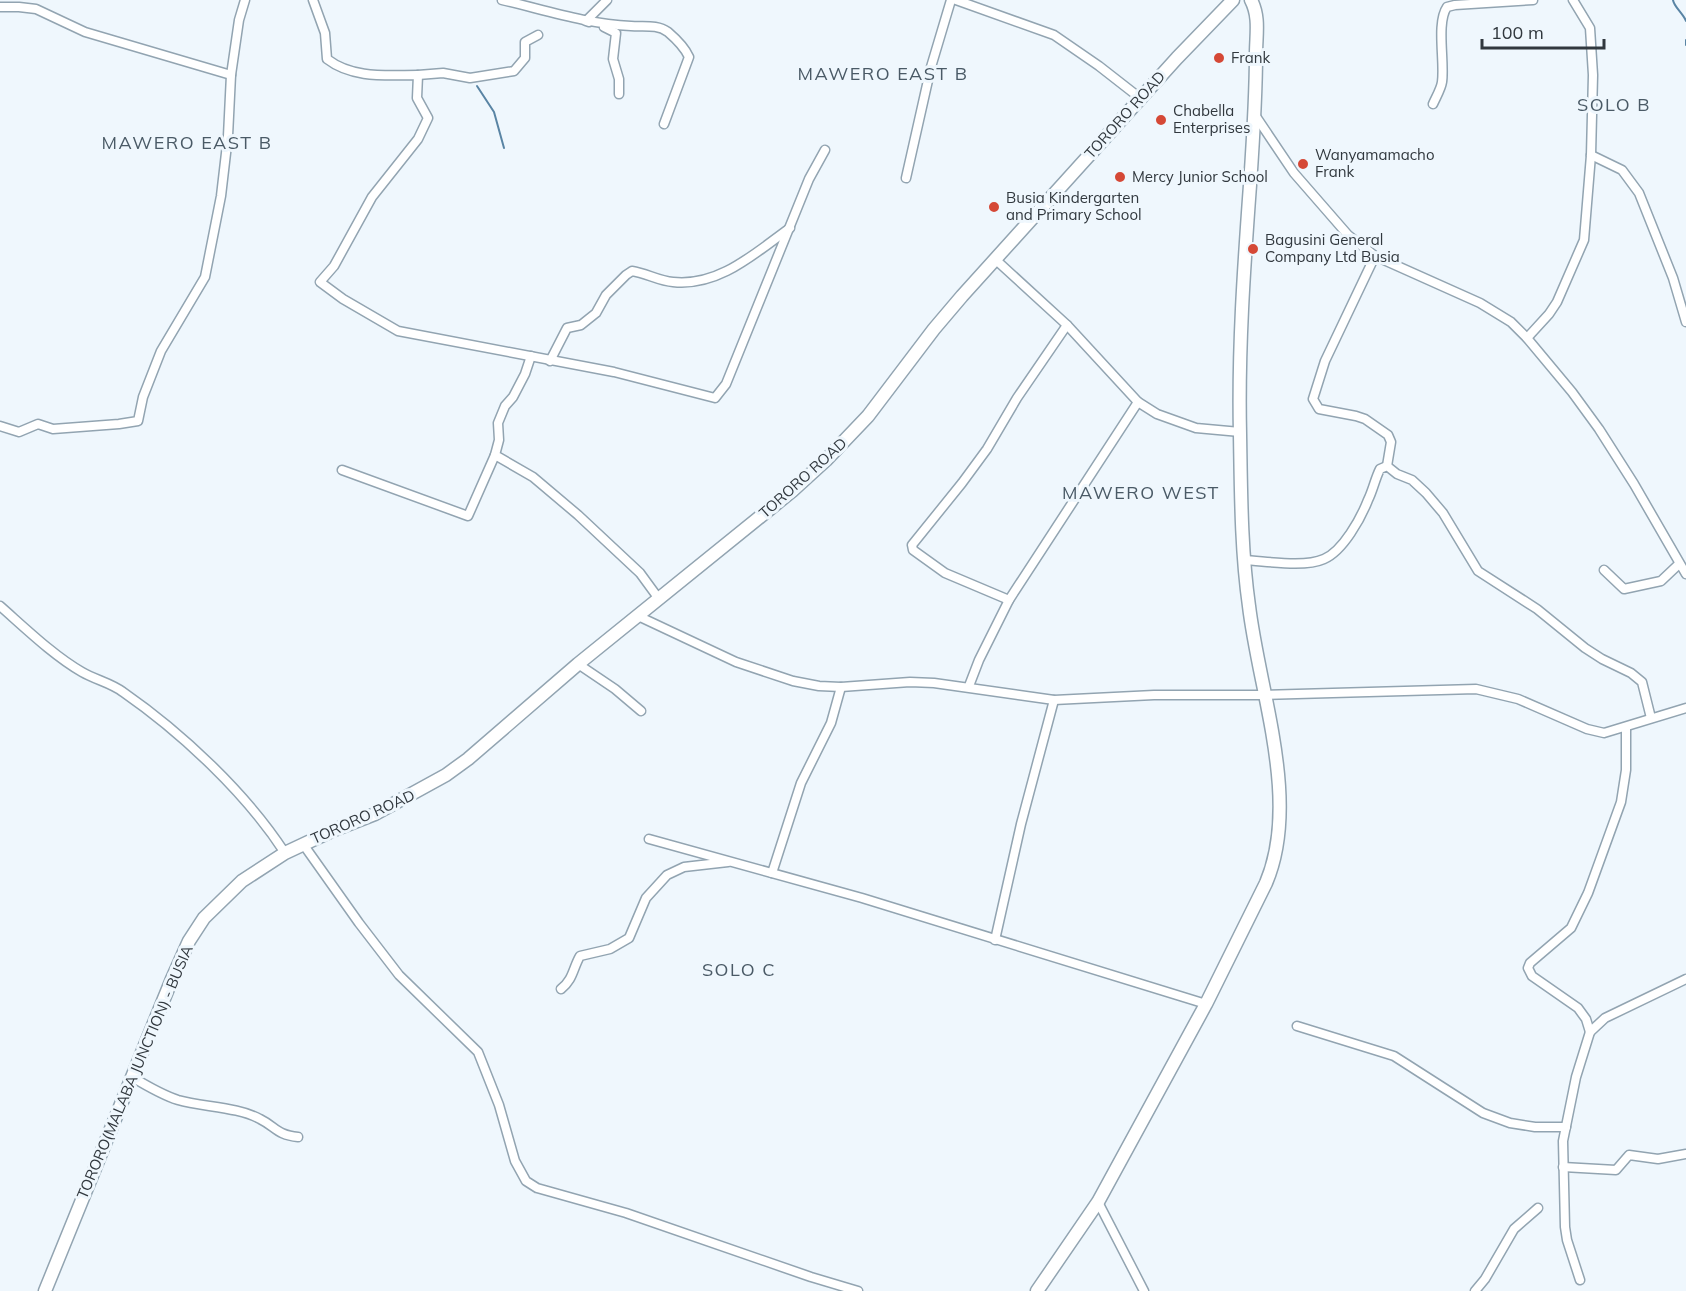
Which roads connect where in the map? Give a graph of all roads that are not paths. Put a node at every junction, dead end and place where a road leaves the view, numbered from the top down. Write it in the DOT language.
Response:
graph roads {
  1 [pos="245,0"];
  2 [pos="313,0"];
  3 [pos="502,0"];
  4 [pos="607,0"];
  5 [pos="953,0"];
  6 [pos="1233,0"];
  7 [pos="1251,0"];
  8 [pos="1533,0"];
  9 [pos="1573,0"];
  10 [pos="0,7"];
  11 [pos="586,21"];
  12 [pos="538,35"];
  13 [pos="231,75"];
  14 [pos="418,75"];
  15 [pos="619,94"];
  16 [pos="1140,98"];
  17 [pos="1433,104"];
  18 [pos="1255,115"];
  19 [pos="663,124"];
  20 [pos="825,150"];
  21 [pos="1591,155"];
  22 [pos="906,178"];
  23 [pos="790,228"];
  24 [pos="1375,256"];
  25 [pos="996,260"];
  26 [pos="1686,322"];
  27 [pos="1067,326"];
  28 [pos="1527,338"];
  29 [pos="531,356"];
  30 [pos="550,361"];
  31 [pos="1138,402"];
  32 [pos="0,426"];
  33 [pos="1240,432"];
  34 [pos="495,455"];
  35 [pos="1387,466"];
  36 [pos="342,470"];
  37 [pos="1244,560"];
  38 [pos="1679,564"];
  39 [pos="1604,570"];
  40 [pos="1686,574"];
  41 [pos="659,599"];
  42 [pos="1009,600"];
  43 [pos="0,606"];
  44 [pos="638,616"];
  45 [pos="578,664"];
  46 [pos="969,686"];
  47 [pos="841,687"];
  48 [pos="1265,695"];
  49 [pos="1054,700"];
  50 [pos="1686,708"];
  51 [pos="641,711"];
  52 [pos="1651,718"];
  53 [pos="1626,728"];
  54 [pos="649,839"];
  55 [pos="303,844"];
  56 [pos="285,853"];
  57 [pos="734,862"];
  58 [pos="772,873"];
  59 [pos="995,940"];
  60 [pos="1686,979"];
  61 [pos="561,989"];
  62 [pos="1206,1004"];
  63 [pos="1583,1013"];
  64 [pos="1605,1018"];
  65 [pos="1297,1026"];
  66 [pos="1590,1032"];
  67 [pos="132,1077"];
  68 [pos="1566,1127"];
  69 [pos="297,1137"];
  70 [pos="1686,1154"];
  71 [pos="1563,1167"];
  72 [pos="1098,1202"];
  73 [pos="1538,1208"];
  74 [pos="1580,1280"];
  75 [pos="45,1291"];
  76 [pos="858,1291"];
  77 [pos="1037,1291"];
  78 [pos="1144,1291"];
  79 [pos="1475,1291"];
  1 -- 13 [label="street"];
  2 -- 14 [label="street"];
  3 -- 11 [label="street"];
  4 -- 11 [label="street"];
  5 -- 16 [label="street"];
  5 -- 22 [label="street"];
  6 -- 16 [label="main road, TORORO ROAD"];
  7 -- 18 [label="main road"];
  8 -- 17 [label="street"];
  9 -- 21 [label="street"];
  10 -- 13 [label="street"];
  11 -- 15 [label="street"];
  11 -- 19 [label="street"];
  12 -- 14 [label="street"];
  13 -- 32 [label="street"];
  14 -- 29 [label="street"];
  16 -- 25 [label="main road, TORORO ROAD"];
  18 -- 24 [label="street"];
  18 -- 33 [label="main road"];
  20 -- 23 [label="street"];
  21 -- 26 [label="street"];
  21 -- 28 [label="street"];
  23 -- 30 [label="street"];
  23 -- 30 [label="street"];
  24 -- 28 [label="street"];
  24 -- 35 [label="street"];
  25 -- 27 [label="street"];
  25 -- 41 [label="main road, TORORO ROAD"];
  27 -- 31 [label="street"];
  27 -- 42 [label="street"];
  28 -- 38 [label="street"];
  29 -- 30 [label="street"];
  29 -- 34 [label="street"];
  31 -- 33 [label="street"];
  31 -- 42 [label="street"];
  33 -- 37 [label="main road"];
  34 -- 36 [label="street"];
  34 -- 41 [label="street"];
  35 -- 37 [label="street"];
  35 -- 52 [label="street"];
  37 -- 48 [label="main road"];
  38 -- 39 [label="street"];
  38 -- 40 [label="street"];
  41 -- 44 [label="main road, TORORO ROAD"];
  42 -- 46 [label="street"];
  43 -- 56 [label="street"];
  44 -- 45 [label="main road, TORORO ROAD"];
  44 -- 47 [label="street"];
  45 -- 51 [label="street"];
  45 -- 55 [label="main road, TORORO ROAD"];
  46 -- 47 [label="street"];
  46 -- 49 [label="street"];
  47 -- 58 [label="street"];
  48 -- 49 [label="street"];
  48 -- 53 [label="street"];
  48 -- 62 [label="main road"];
  49 -- 59 [label="street"];
  50 -- 52 [label="street"];
  52 -- 53 [label="street"];
  53 -- 63 [label="street"];
  54 -- 57 [label="street"];
  55 -- 56 [label="main road, TORORO ROAD"];
  55 -- 76 [label="street"];
  56 -- 67 [label="main road, TORORO(MALABA JUNCTION) - BUSIA"];
  57 -- 58 [label="street"];
  57 -- 61 [label="street"];
  58 -- 59 [label="street"];
  59 -- 62 [label="street"];
  60 -- 64 [label="street"];
  62 -- 72 [label="main road"];
  63 -- 64 [label="street"];
  63 -- 66 [label="street"];
  64 -- 66 [label="street"];
  65 -- 68 [label="street"];
  66 -- 68 [label="street"];
  67 -- 69 [label="street"];
  67 -- 75 [label="main road, TORORO(MALABA JUNCTION) - BUSIA"];
  68 -- 71 [label="street"];
  70 -- 71 [label="street"];
  71 -- 74 [label="street"];
  72 -- 77 [label="main road"];
  72 -- 78 [label="street"];
  73 -- 79 [label="street"];
}
